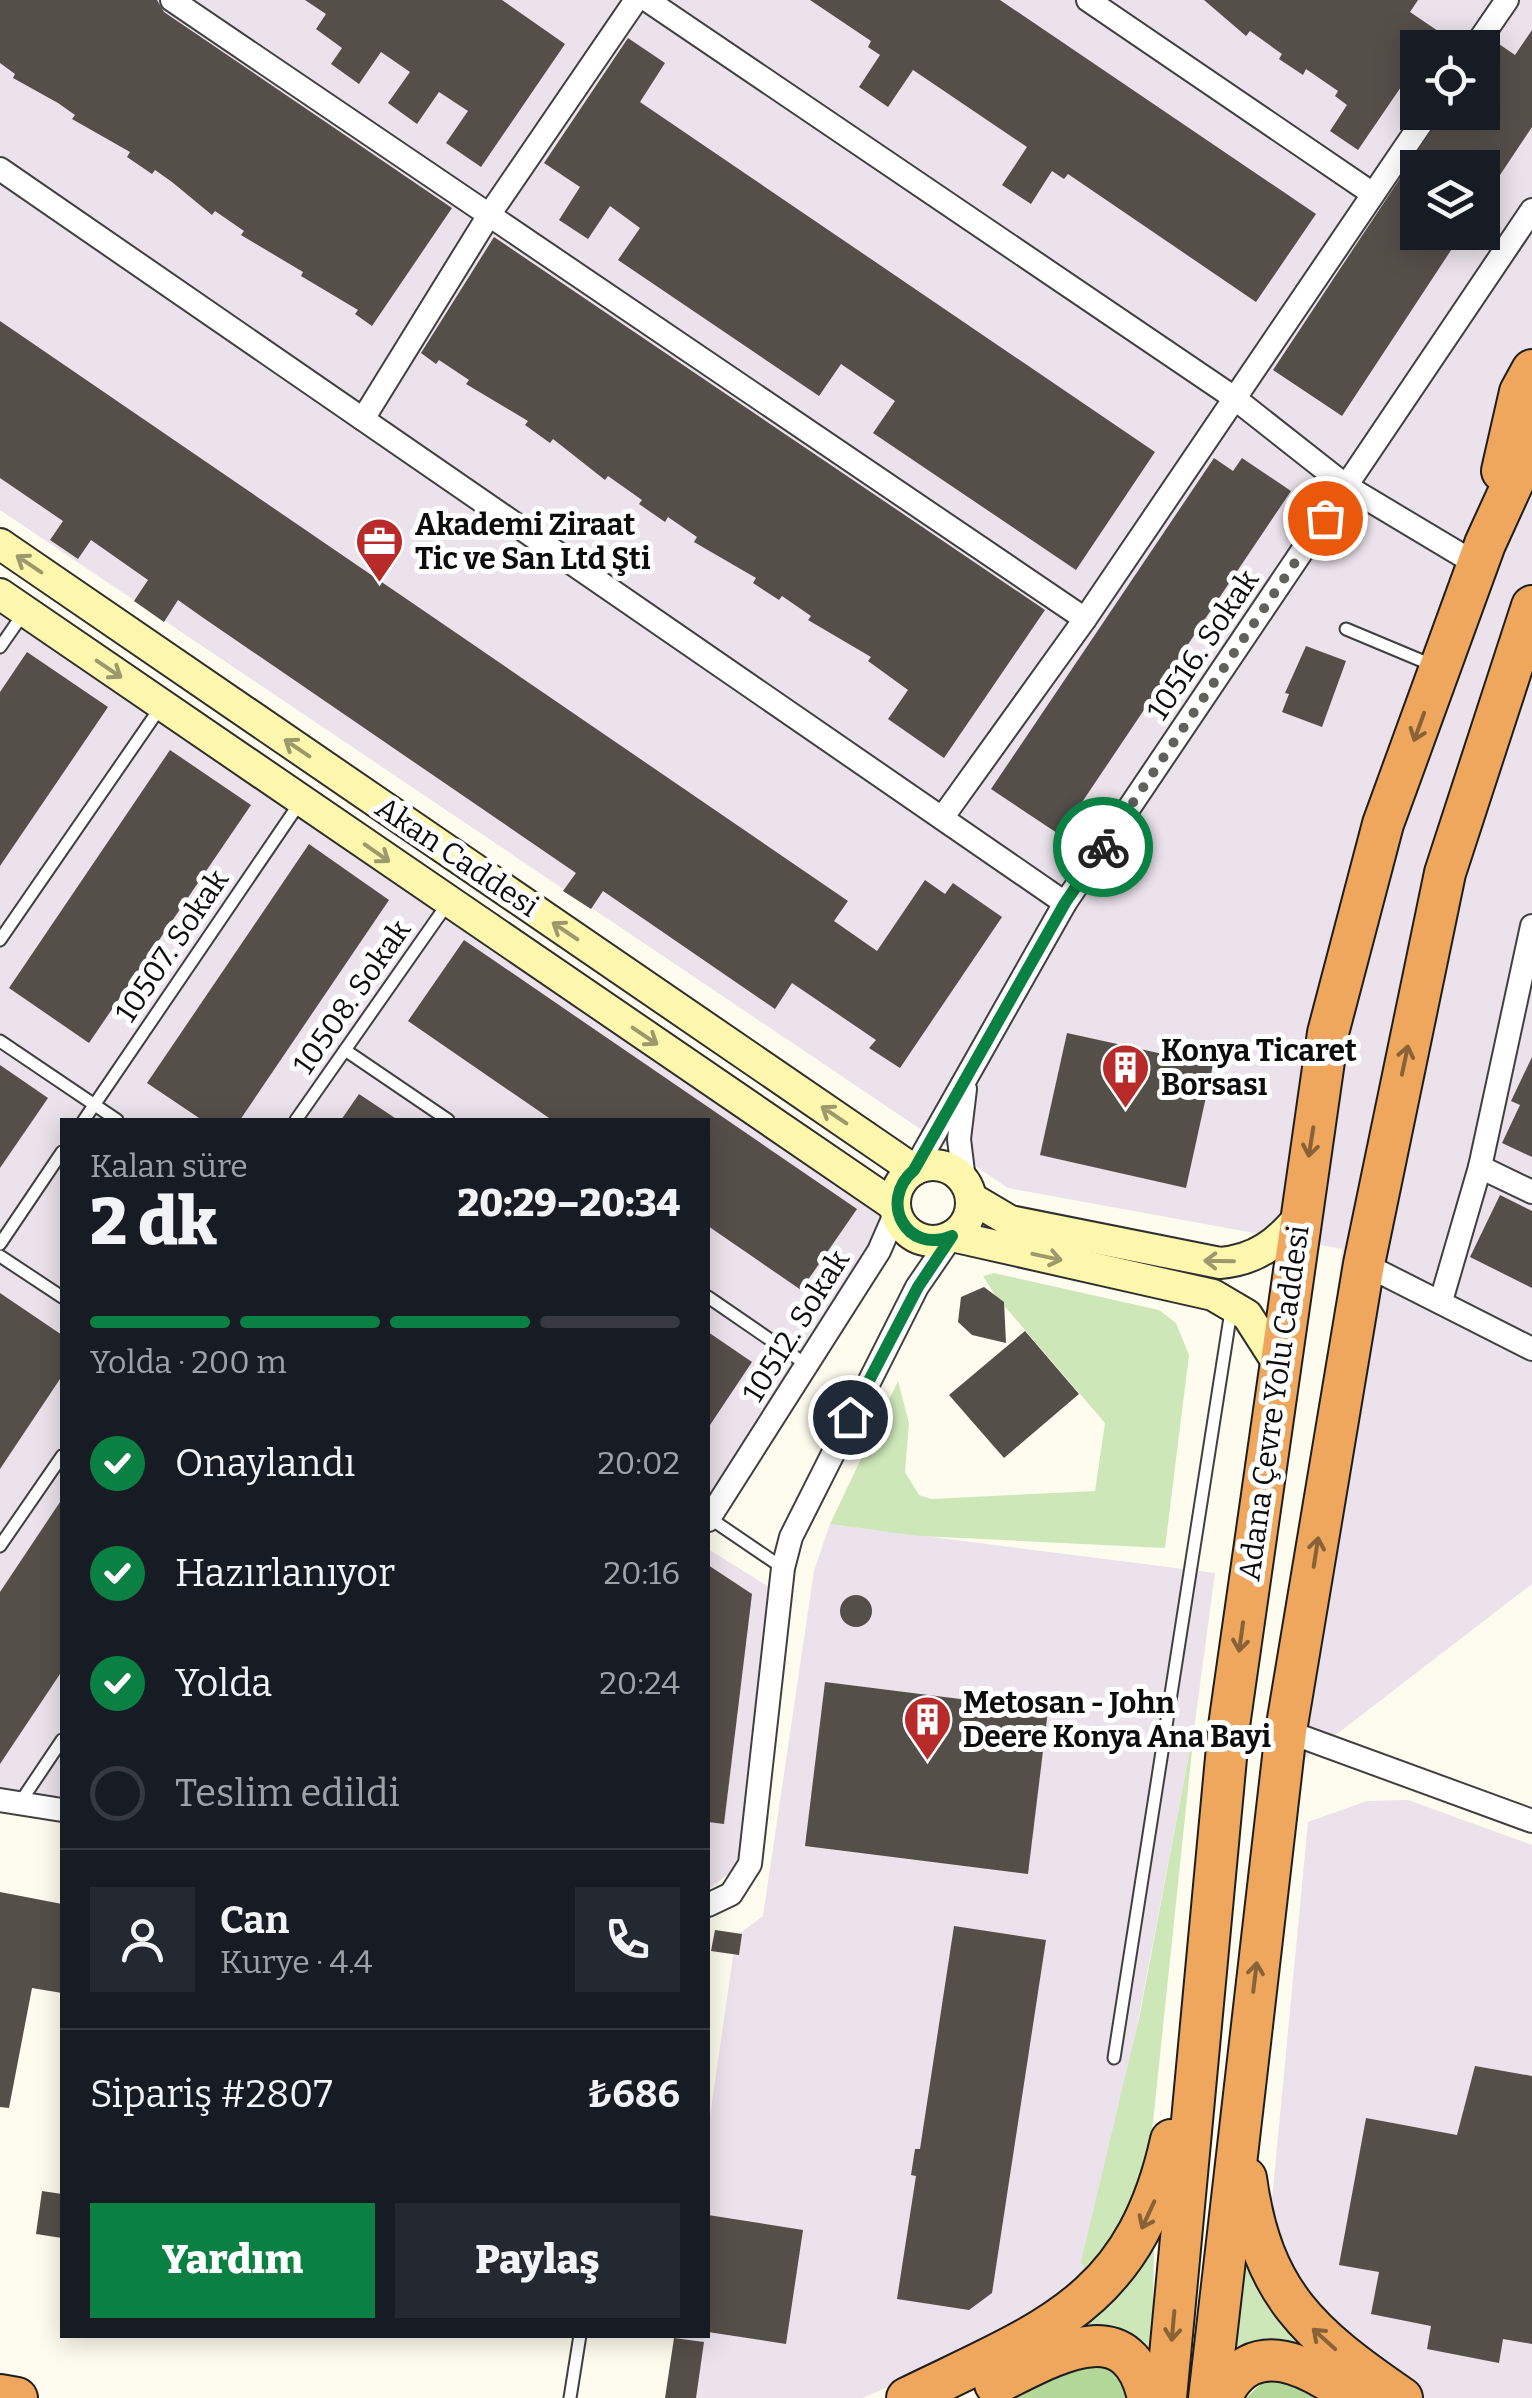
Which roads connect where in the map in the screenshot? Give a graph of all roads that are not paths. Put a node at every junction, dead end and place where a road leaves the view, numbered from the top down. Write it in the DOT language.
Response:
graph roads {
  1 [pos="172,0"];
  2 [pos="636,0"];
  3 [pos="648,0"];
  4 [pos="1088,0"];
  5 [pos="1507,0"];
  6 [pos="1486,30"];
  7 [pos="1417,130"];
  8 [pos="0,169"];
  9 [pos="1373,194"];
  10 [pos="1532,210"];
  11 [pos="489,215"];
  12 [pos="1532,370"];
  13 [pos="1233,397"];
  14 [pos="363,419"];
  15 [pos="1532,441"];
  16 [pos="1346,486"];
  17 [pos="0,544"];
  18 [pos="1482,555"];
  19 [pos="12,602"];
  20 [pos="1532,606"];
  21 [pos="1085,619"];
  22 [pos="1346,629"];
  23 [pos="0,648"];
  24 [pos="1440,668"];
  25 [pos="1532,670"];
  26 [pos="162,704"];
  27 [pos="1502,704"];
  28 [pos="302,800"];
  29 [pos="942,818"];
  30 [pos="448,902"];
  31 [pos="1065,903"];
  32 [pos="1532,926"];
  33 [pos="0,940"];
  34 [pos="0,1041"];
  35 [pos="345,1050"];
  36 [pos="968,1071"];
  37 [pos="94,1105"];
  38 [pos="85,1118"];
  39 [pos="114,1118"];
  40 [pos="297,1118"];
  41 [pos="445,1118"];
  42 [pos="60,1155"];
  43 [pos="1480,1167"];
  44 [pos="914,1170"];
  45 [pos="968,1189"];
  46 [pos="1532,1192"];
  47 [pos="896,1209"];
  48 [pos="1300,1216"];
  49 [pos="952,1236"];
  50 [pos="0,1244"];
  51 [pos="0,1256"];
  52 [pos="1364,1264"];
  53 [pos="60,1297"];
  54 [pos="710,1298"];
  55 [pos="1442,1301"];
  56 [pos="1232,1303"];
  57 [pos="1532,1349"];
  58 [pos="806,1365"];
  59 [pos="1278,1366"];
  60 [pos="60,1459"];
  61 [pos="710,1515"];
  62 [pos="710,1519"];
  63 [pos="0,1546"];
  64 [pos="783,1568"];
  65 [pos="1286,1730"];
  66 [pos="60,1742"];
  67 [pos="10,1802"];
  68 [pos="60,1810"];
  69 [pos="1532,1820"];
  70 [pos="710,1903"];
  71 [pos="1204,1985"];
  72 [pos="1114,2058"];
  73 [pos="1244,2074"];
  74 [pos="580,2338"];
  75 [pos="0,2395"];
  76 [pos="17,2398"];
  77 [pos="570,2398"];
  78 [pos="907,2398"];
  79 [pos="964,2398"];
  80 [pos="1148,2398"];
  81 [pos="1166,2398"];
  82 [pos="1209,2398"];
  83 [pos="1221,2398"];
  84 [pos="1354,2398"];
  85 [pos="1402,2398"];
  1 -- 11 [label="street"];
  2 -- 11 [label="street"];
  3 -- 13 [label="street"];
  4 -- 9 [label="street"];
  5 -- 6 [label="street"];
  7 -- 9 [label="street"];
  8 -- 14 [label="street"];
  9 -- 13 [label="street"];
  10 -- 16 [label="street, 10516. Sokak"];
  11 -- 14 [label="street"];
  11 -- 21 [label="street"];
  12 -- 18 [label="highway"];
  13 -- 16 [label="street"];
  13 -- 21 [label="street"];
  14 -- 29 [label="street"];
  15 -- 18 [label="highway, Adana Çevre Yolu Caddesi"];
  16 -- 18 [label="street"];
  16 -- 31 [label="street, 10516. Sokak"];
  44 -- 17 [label="street, Akan Caddesi, one-way"];
  18 -- 24 [label="highway, Adana Çevre Yolu Caddesi"];
  19 -- 23 [label="lane"];
  19 -- 26 [label="street, Akan Caddesi, one-way"];
  20 -- 27 [label="highway, Adana Çevre Yolu Caddesi"];
  21 -- 29 [label="street"];
  22 -- 24 [label="lane"];
  24 -- 48 [label="highway, Adana Çevre Yolu Caddesi, one-way"];
  25 -- 27 [label="street"];
  26 -- 28 [label="street, Akan Caddesi"];
  26 -- 33 [label="lane"];
  52 -- 27 [label="highway, Adana Çevre Yolu Caddesi, one-way"];
  28 -- 30 [label="street, Akan Caddesi, one-way"];
  28 -- 37 [label="lane, 10507. Sokak"];
  29 -- 31 [label="street"];
  30 -- 35 [label="lane, 10508. Sokak"];
  30 -- 47 [label="street, Akan Caddesi, one-way"];
  31 -- 36 [label="street, 10516. Sokak"];
  32 -- 43 [label="street"];
  34 -- 37 [label="lane"];
  35 -- 40 [label="lane, 10508. Sokak"];
  35 -- 41 [label="lane"];
  36 -- 44 [label="street, 10516. Sokak"];
  36 -- 45 [label="street"];
  37 -- 38 [label="lane, 10507. Sokak"];
  37 -- 39 [label="lane"];
  42 -- 50 [label="lane"];
  43 -- 46 [label="street"];
  43 -- 55 [label="street"];
  44 -- 45 [label="street"];
  44 -- 47 [label="street"];
  48 -- 45 [label="street, one-way"];
  45 -- 49 [label="street"];
  47 -- 49 [label="street"];
  47 -- 58 [label="street, 10512. Sokak"];
  48 -- 59 [label="highway, Adana Çevre Yolu Caddesi"];
  49 -- 56 [label="street, one-way"];
  49 -- 64 [label="street"];
  51 -- 53 [label="lane"];
  52 -- 55 [label="street"];
  65 -- 52 [label="highway, Adana Çevre Yolu Caddesi, one-way"];
  54 -- 58 [label="lane"];
  55 -- 57 [label="street"];
  56 -- 59 [label="street"];
  56 -- 72 [label="lane"];
  58 -- 61 [label="street, 10512. Sokak"];
  59 -- 71 [label="highway, Adana Çevre Yolu Caddesi, one-way"];
  60 -- 63 [label="lane"];
  62 -- 64 [label="lane"];
  64 -- 70 [label="street"];
  65 -- 69 [label="street"];
  73 -- 65 [label="highway, Adana Çevre Yolu Caddesi, one-way"];
  66 -- 67 [label="lane"];
  67 -- 68 [label="street"];
  71 -- 78 [label="highway, one-way"];
  71 -- 81 [label="highway, Adana Çevre Yolu Caddesi, one-way"];
  73 -- 82 [label="highway, Adana Çevre Yolu Caddesi"];
  85 -- 73 [label="highway, one-way"];
  74 -- 77 [label="lane"];
  75 -- 76 [label="highway"];
  79 -- 80 [label="highway"];
  83 -- 84 [label="highway"];
}
